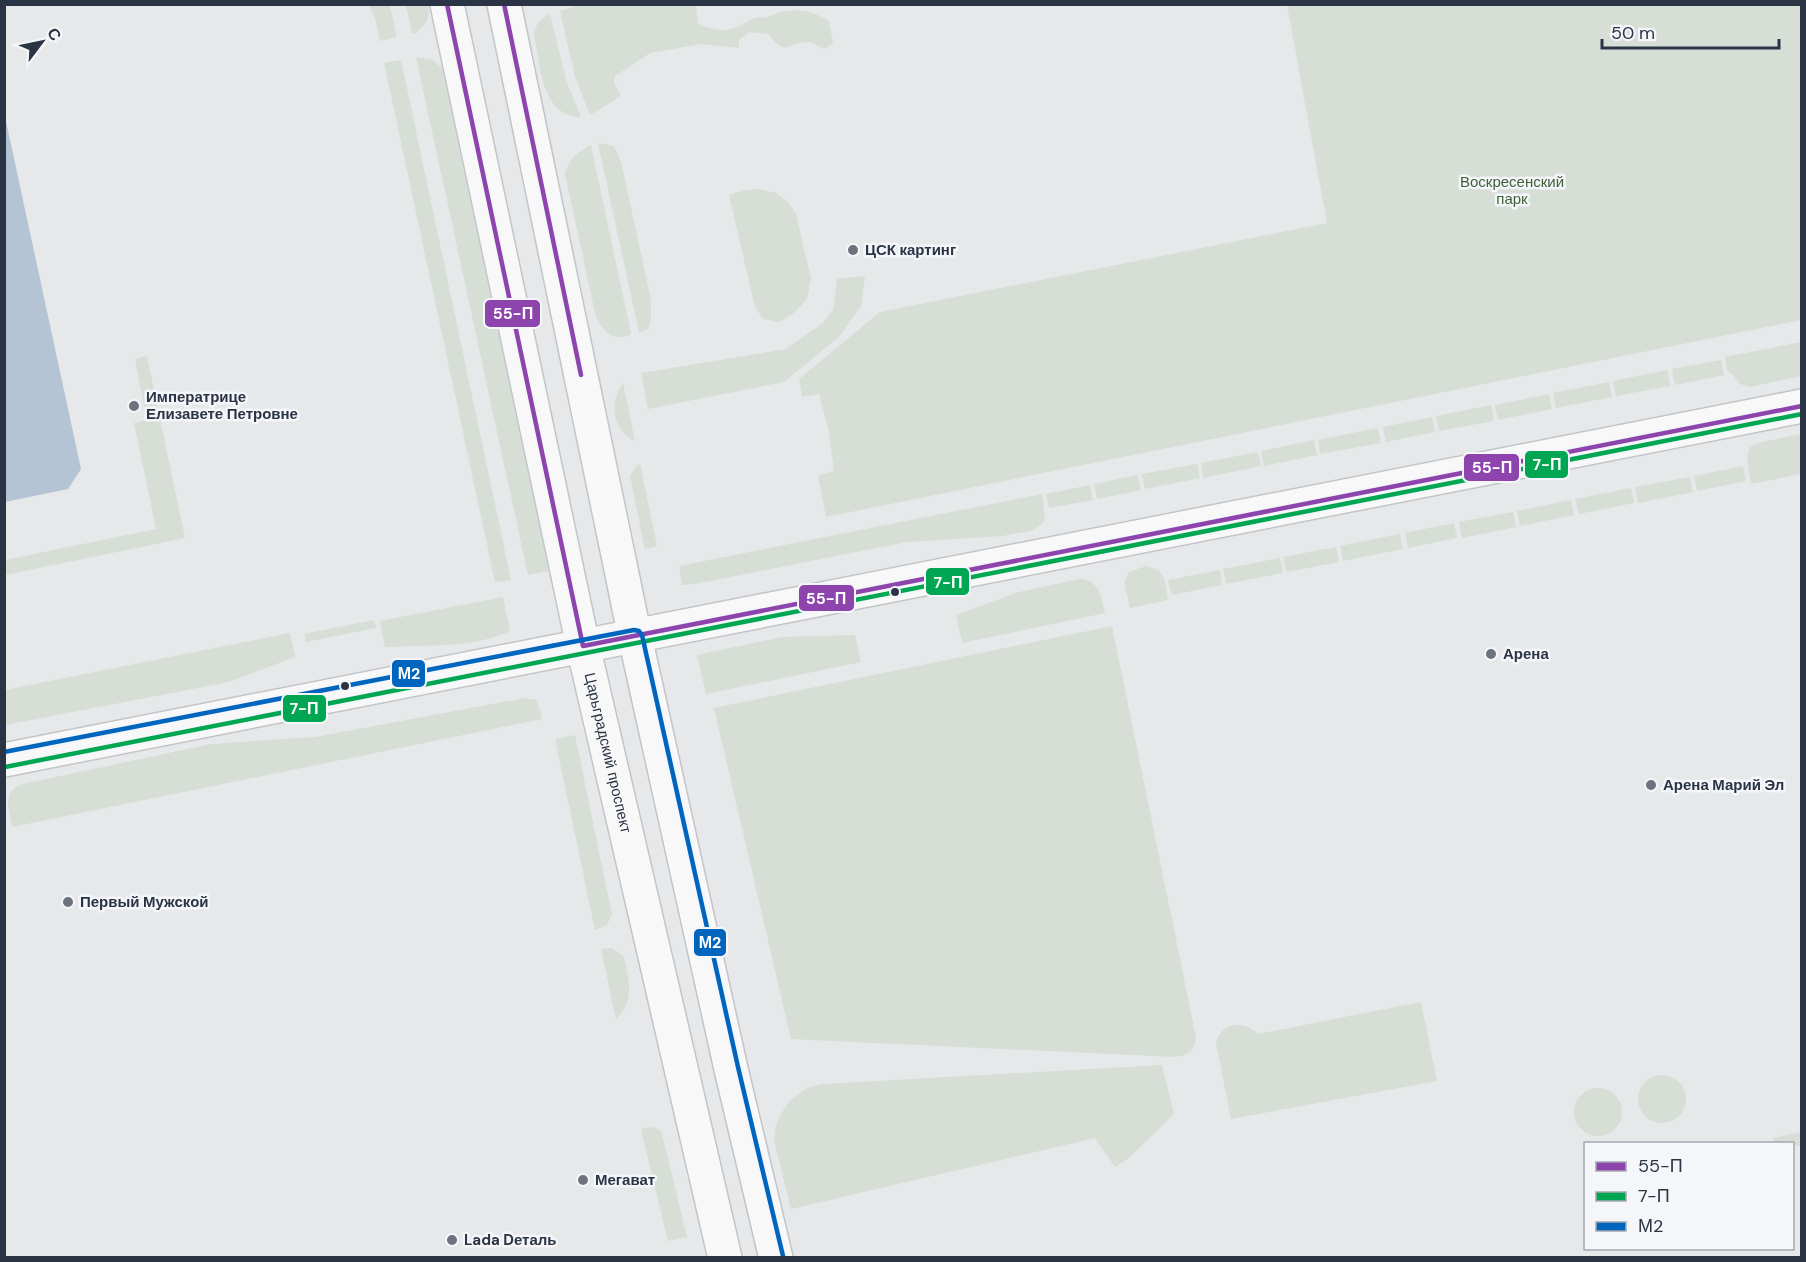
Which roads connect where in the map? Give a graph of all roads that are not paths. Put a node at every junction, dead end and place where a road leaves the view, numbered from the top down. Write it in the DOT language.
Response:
graph roads {
  1 [pos="447,4"];
  2 [pos="504,4"];
  3 [pos="1802,406"];
  4 [pos="635,637"];
  5 [pos="584,646"];
  6 [pos="4,760"];
  7 [pos="725,1257"];
  8 [pos="776,1257"];
  1 -- 5 [label="main road, Царьградский проспект"];
  2 -- 4 [label="main road"];
  3 -- 4 [label="main road"];
  4 -- 5 [label="main road"];
  4 -- 8 [label="main road"];
  5 -- 6 [label="main road"];
  5 -- 7 [label="main road, Царьградский проспект"];
}
